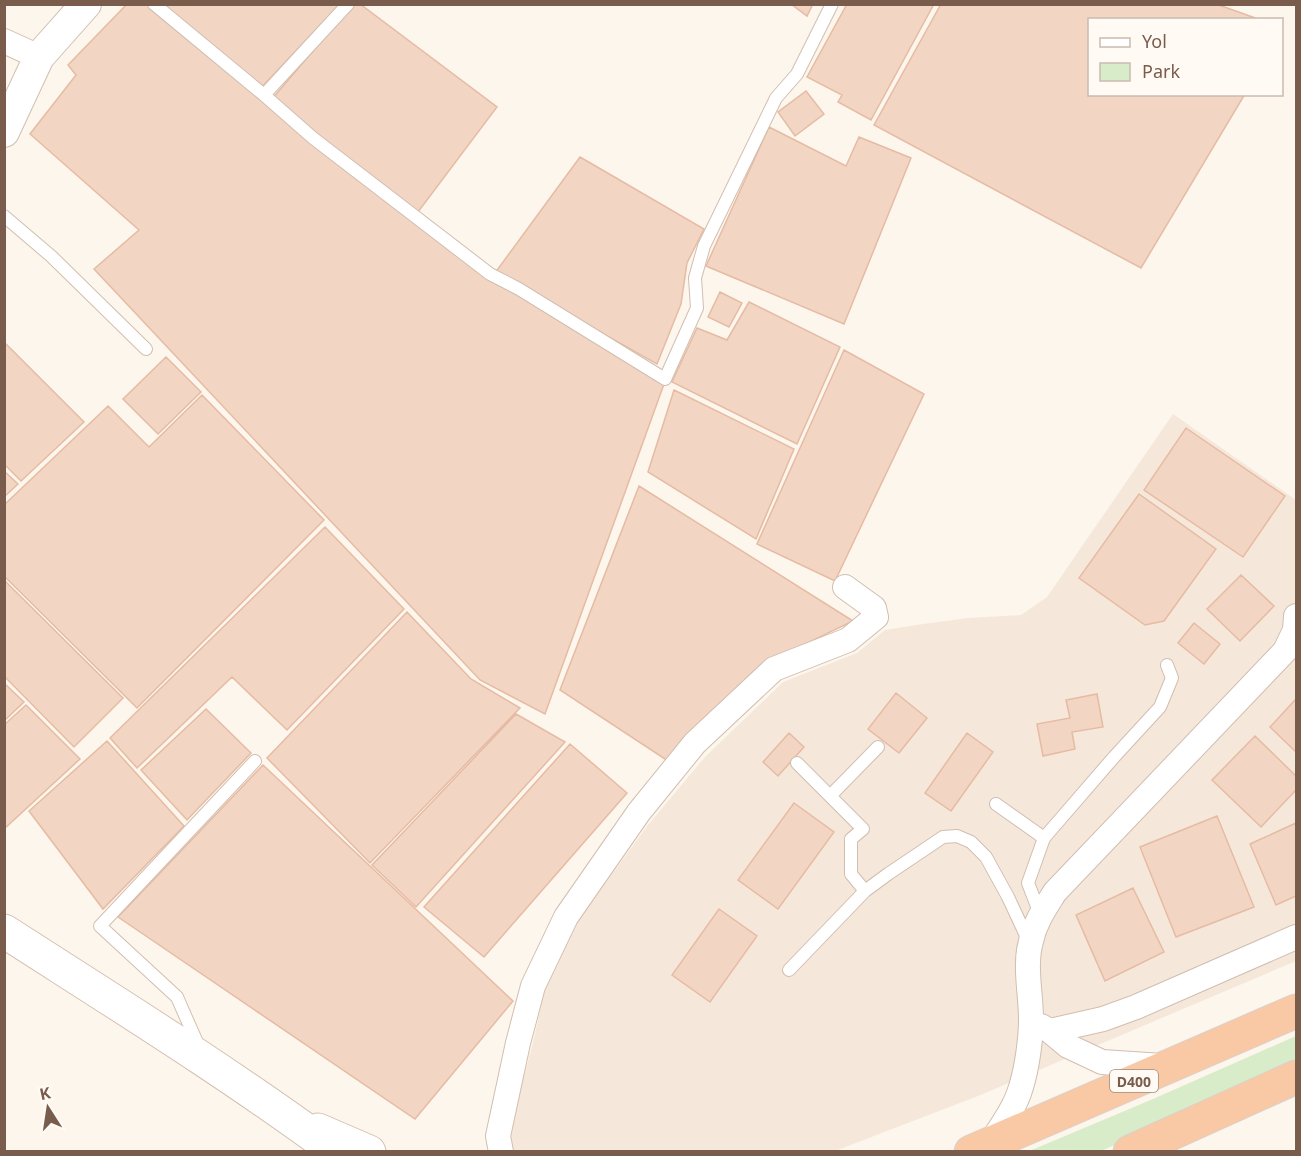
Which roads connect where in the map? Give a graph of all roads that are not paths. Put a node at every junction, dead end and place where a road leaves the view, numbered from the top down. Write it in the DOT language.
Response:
graph roads {
  1 [pos="86,4"];
  2 [pos="154,4"];
  3 [pos="348,4"];
  4 [pos="832,4"];
  5 [pos="4,41"];
  6 [pos="39,57"];
  7 [pos="264,95"];
  8 [pos="4,132"];
  9 [pos="4,216"];
  10 [pos="146,349"];
  11 [pos="845,587"];
  12 [pos="1296,625"];
  13 [pos="1167,665"];
  14 [pos="878,747"];
  15 [pos="255,761"];
  16 [pos="797,764"];
  17 [pos="830,796"];
  18 [pos="996,804"];
  19 [pos="1044,838"];
  20 [pos="865,891"];
  21 [pos="1040,914"];
  22 [pos="4,931"];
  23 [pos="1296,937"];
  24 [pos="1030,943"];
  25 [pos="789,970"];
  26 [pos="1296,1011"];
  27 [pos="1040,1026"];
  28 [pos="206,1062"];
  29 [pos="1168,1066"];
  30 [pos="1296,1077"];
  31 [pos="294,1120"];
  32 [pos="981,1148"];
  33 [pos="336,1152"];
  34 [pos="369,1152"];
  35 [pos="501,1152"];
  36 [pos="1130,1152"];
  1 -- 6 [label="street"];
  2 -- 7 [label="lane"];
  3 -- 7 [label="lane"];
  4 -- 7 [label="lane"];
  5 -- 6 [label="street"];
  6 -- 8 [label="street"];
  9 -- 10 [label="lane"];
  11 -- 35 [label="street"];
  12 -- 21 [label="street"];
  13 -- 19 [label="lane"];
  14 -- 17 [label="lane"];
  15 -- 28 [label="lane"];
  16 -- 17 [label="lane"];
  17 -- 20 [label="lane"];
  18 -- 19 [label="lane"];
  19 -- 21 [label="lane"];
  20 -- 24 [label="lane"];
  20 -- 25 [label="lane"];
  21 -- 24 [label="street"];
  22 -- 28 [label="main road"];
  23 -- 27 [label="street"];
  24 -- 27 [label="street"];
  26 -- 29 [label="highway, D400"];
  27 -- 29 [label="street"];
  27 -- 32 [label="street"];
  28 -- 31 [label="main road"];
  29 -- 32 [label="highway, D400"];
  30 -- 36 [label="highway"];
  31 -- 33 [label="main road"];
  31 -- 34 [label="main road"];
}
